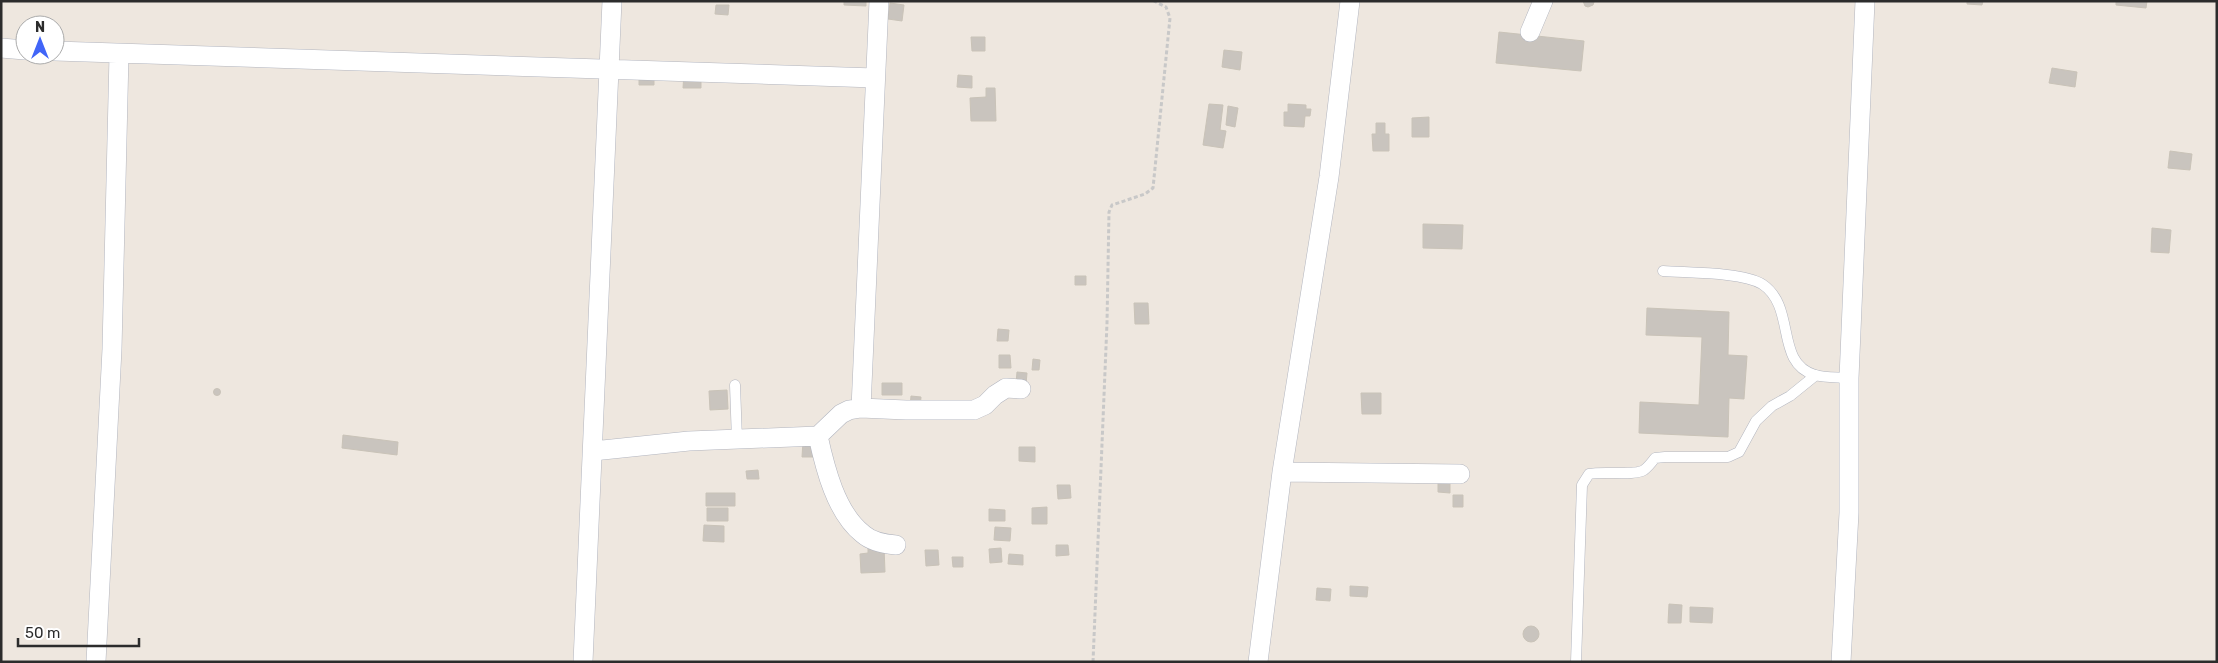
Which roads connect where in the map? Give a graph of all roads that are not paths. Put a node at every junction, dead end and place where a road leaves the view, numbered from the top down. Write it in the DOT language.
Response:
graph roads {
  1 [pos="612,1"];
  2 [pos="879,1"];
  3 [pos="1350,1"];
  4 [pos="1543,1"];
  5 [pos="1865,1"];
  6 [pos="1530,32"];
  7 [pos="1,48"];
  8 [pos="15,49"];
  9 [pos="65,52"];
  10 [pos="119,55"];
  11 [pos="609,68"];
  12 [pos="875,78"];
  13 [pos="1663,271"];
  14 [pos="1816,375"];
  15 [pos="1849,378"];
  16 [pos="735,385"];
  17 [pos="1022,388"];
  18 [pos="861,408"];
  19 [pos="818,436"];
  20 [pos="737,440"];
  21 [pos="593,451"];
  22 [pos="1282,472"];
  23 [pos="1460,474"];
  24 [pos="896,545"];
  25 [pos="96,662"];
  26 [pos="583,662"];
  27 [pos="1258,662"];
  28 [pos="1576,662"];
  29 [pos="1841,662"];
  1 -- 11 [label="street"];
  2 -- 12 [label="street"];
  3 -- 22 [label="street"];
  4 -- 6 [label="street"];
  5 -- 15 [label="street"];
  7 -- 8 [label="street"];
  9 -- 10 [label="street"];
  10 -- 11 [label="street"];
  10 -- 25 [label="street"];
  11 -- 12 [label="street"];
  11 -- 21 [label="street"];
  12 -- 18 [label="street"];
  13 -- 14 [label="lane"];
  14 -- 15 [label="lane"];
  14 -- 28 [label="lane"];
  15 -- 29 [label="street"];
  16 -- 20 [label="lane"];
  17 -- 18 [label="street"];
  18 -- 19 [label="street"];
  19 -- 20 [label="street"];
  19 -- 24 [label="street"];
  20 -- 21 [label="street"];
  21 -- 26 [label="street"];
  22 -- 23 [label="street"];
  22 -- 27 [label="street"];
}
